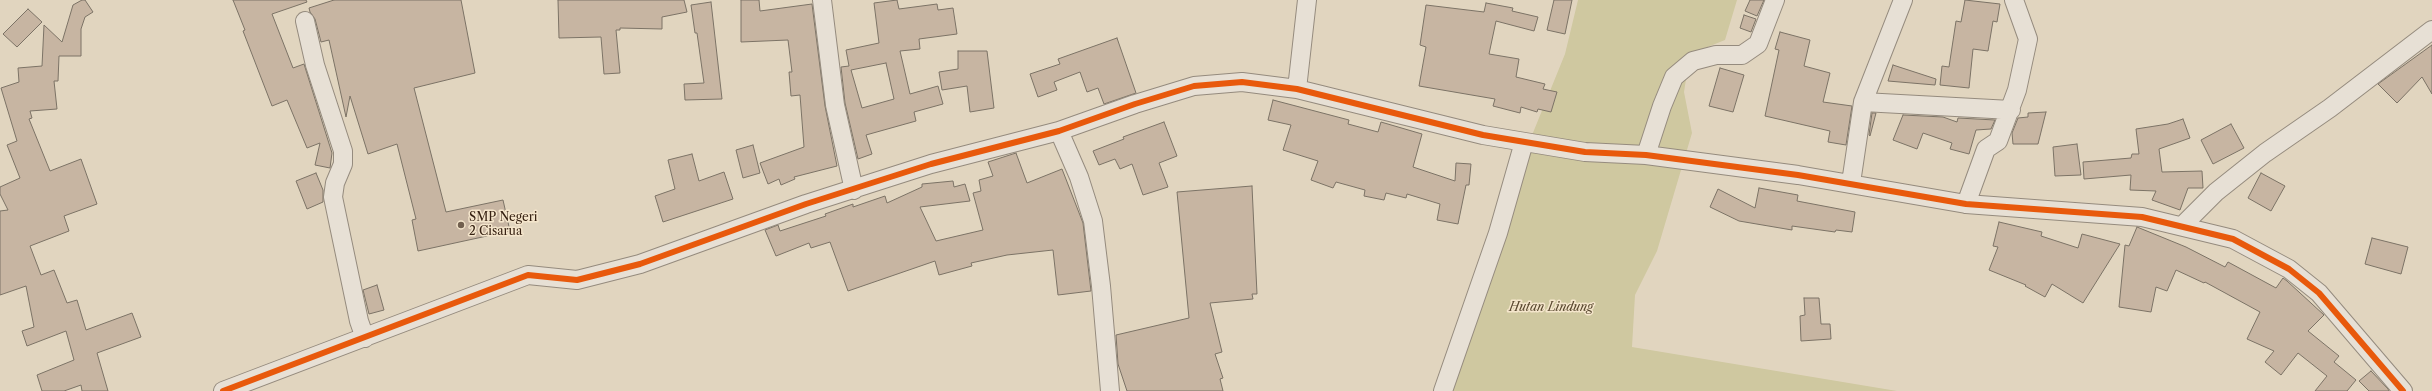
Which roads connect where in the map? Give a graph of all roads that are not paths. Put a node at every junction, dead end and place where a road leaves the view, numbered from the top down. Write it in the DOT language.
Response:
graph roads {
  1 [pos="822,0"];
  2 [pos="1307,0"];
  3 [pos="1775,0"];
  4 [pos="1903,0"];
  5 [pos="2014,0"];
  6 [pos="305,21"];
  7 [pos="2432,30"];
  8 [pos="1297,89"];
  9 [pos="1863,102"];
  10 [pos="2011,110"];
  11 [pos="1059,132"];
  12 [pos="1524,142"];
  13 [pos="1646,155"];
  14 [pos="1851,184"];
  15 [pos="854,190"];
  16 [pos="1966,204"];
  17 [pos="2182,226"];
  18 [pos="365,338"];
  19 [pos="223,391"];
  20 [pos="1110,391"];
  21 [pos="1443,391"];
  22 [pos="2403,391"];
  1 -- 15 [label="street"];
  2 -- 8 [label="street"];
  3 -- 13 [label="street"];
  4 -- 9 [label="street"];
  5 -- 10 [label="street"];
  6 -- 18 [label="street"];
  7 -- 17 [label="street"];
  8 -- 11 [label="street"];
  8 -- 12 [label="street"];
  9 -- 10 [label="street"];
  9 -- 14 [label="street"];
  10 -- 16 [label="street"];
  11 -- 15 [label="street"];
  11 -- 20 [label="street"];
  12 -- 13 [label="street"];
  12 -- 21 [label="street"];
  13 -- 14 [label="street"];
  14 -- 16 [label="street"];
  15 -- 18 [label="street"];
  16 -- 17 [label="street"];
  17 -- 22 [label="street"];
  18 -- 19 [label="street"];
}
